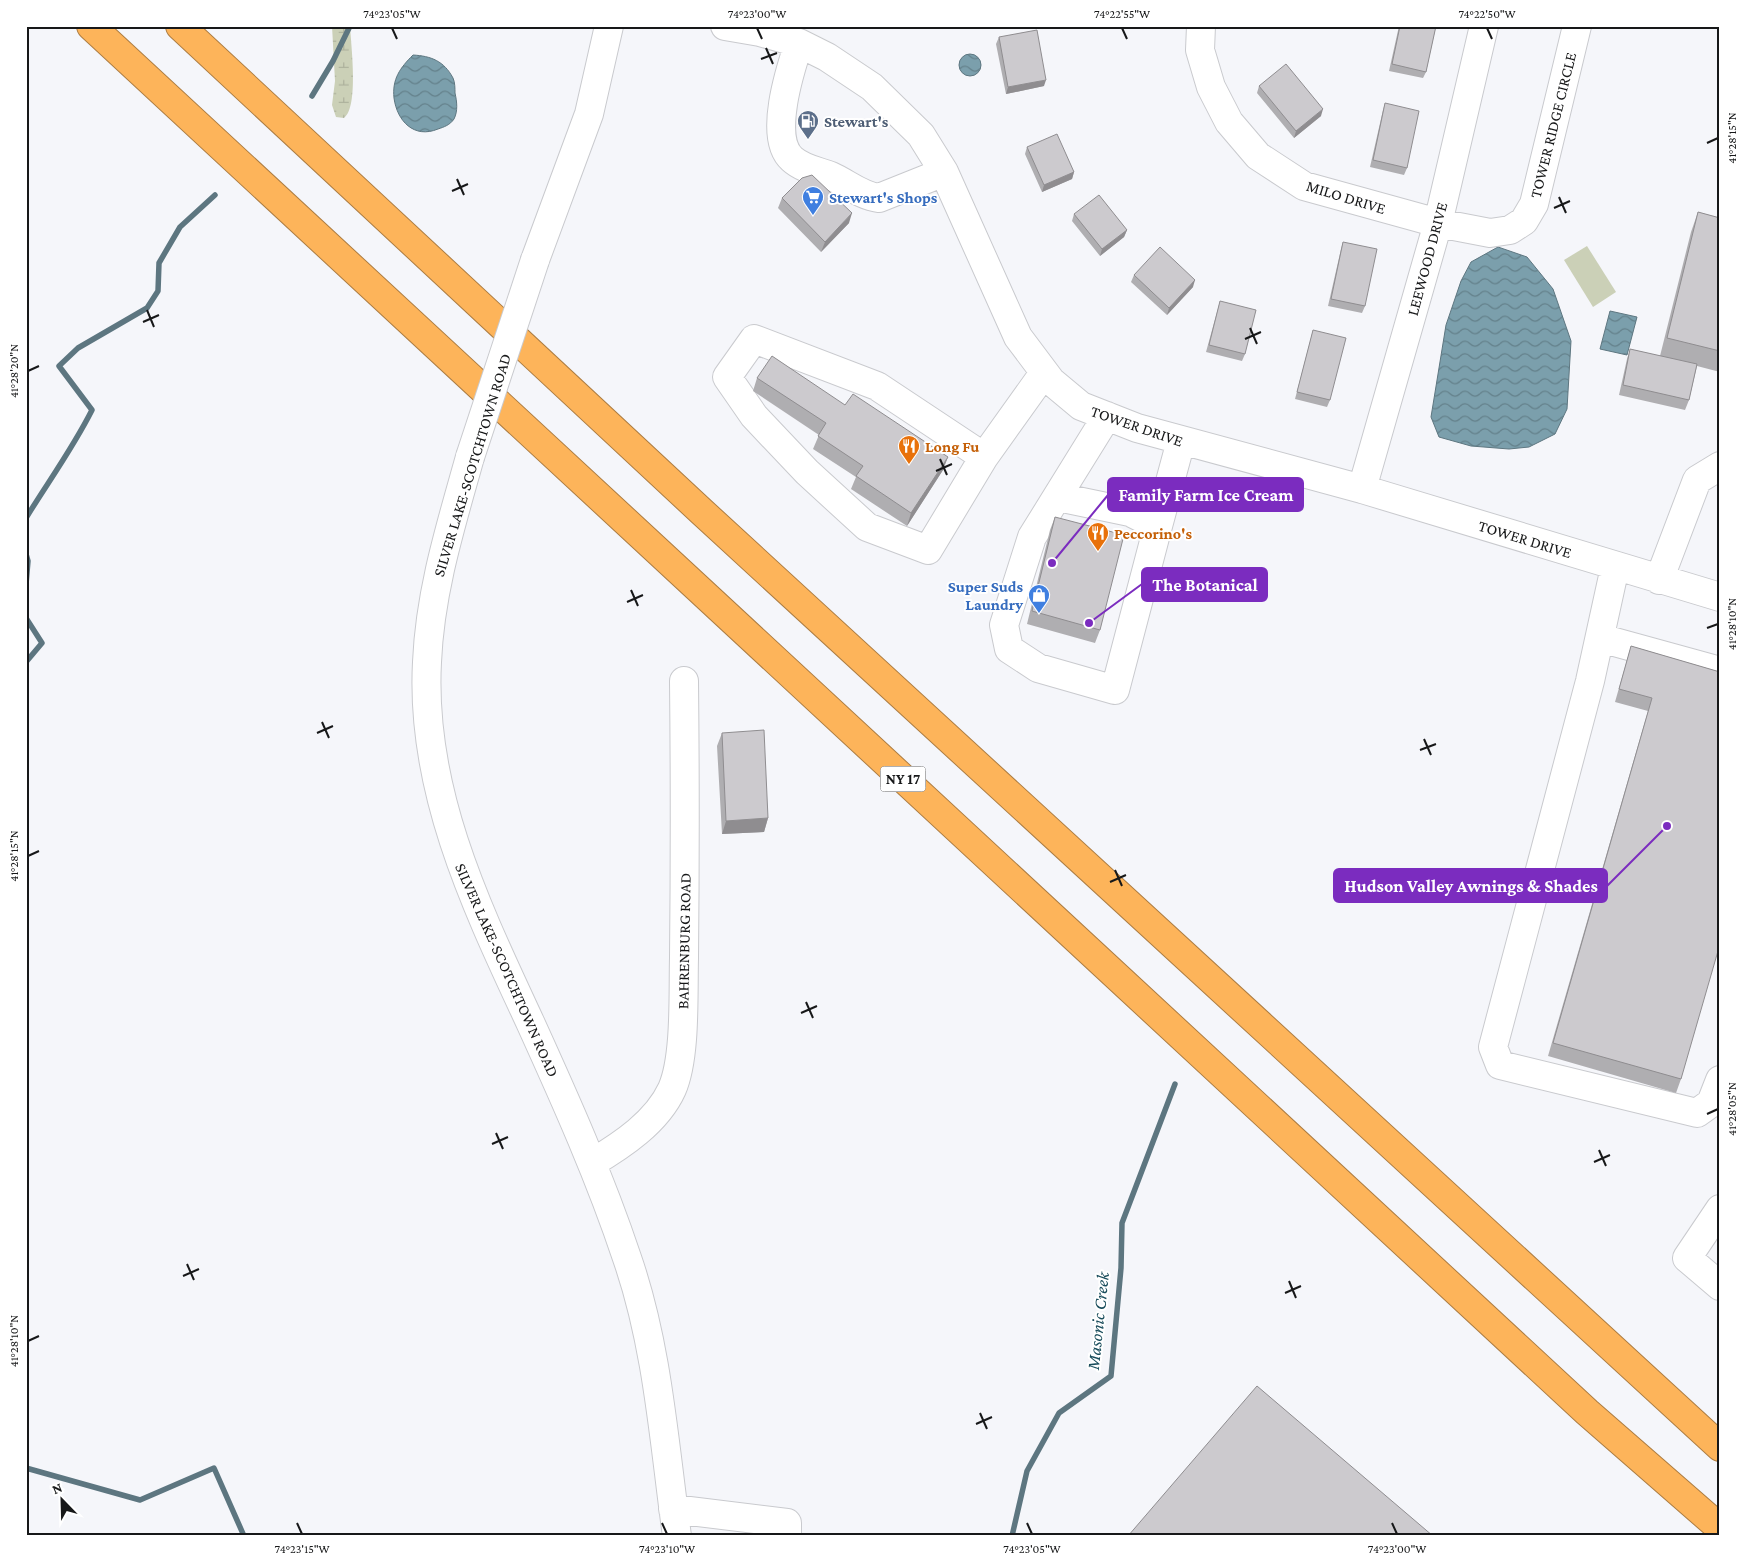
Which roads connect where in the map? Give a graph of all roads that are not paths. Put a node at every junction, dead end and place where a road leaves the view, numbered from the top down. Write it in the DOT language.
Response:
graph roads {
  1 [pos="91,26"];
  2 [pos="180,26"];
  3 [pos="608,26"];
  4 [pos="726,26"];
  5 [pos="1201,26"];
  6 [pos="1484,26"];
  7 [pos="1577,26"];
  8 [pos="799,43"];
  9 [pos="944,172"];
  10 [pos="1438,224"];
  11 [pos="1044,372"];
  12 [pos="1107,416"];
  13 [pos="1181,441"];
  14 [pos="984,457"];
  15 [pos="1720,466"];
  16 [pos="1362,490"];
  17 [pos="1058,496"];
  18 [pos="1158,526"];
  19 [pos="1615,567"];
  20 [pos="1659,580"];
  21 [pos="1720,597"];
  22 [pos="1600,638"];
  23 [pos="1720,671"];
  24 [pos="684,681"];
  25 [pos="1720,1080"];
  26 [pos="592,1163"];
  27 [pos="1720,1209"];
  28 [pos="1720,1286"];
  29 [pos="1720,1447"];
  30 [pos="675,1523"];
  31 [pos="719,1525"];
  32 [pos="1720,1528"];
  33 [pos="788,1536"];
  1 -- 32 [label="highway, NY 17"];
  2 -- 29 [label="highway"];
  3 -- 26 [label="street, SILVER LAKE-SCOTCHTOWN ROAD, bridge"];
  4 -- 8 [label="street, TOWER DRIVE"];
  5 -- 10 [label="street, MILO DRIVE"];
  6 -- 10 [label="street, LEEWOOD DRIVE"];
  7 -- 10 [label="street, TOWER RIDGE CIRCLE"];
  8 -- 9 [label="street, TOWER DRIVE"];
  8 -- 9 [label="street"];
  9 -- 11 [label="street, TOWER DRIVE"];
  10 -- 16 [label="street, LEEWOOD DRIVE"];
  11 -- 12 [label="street, TOWER DRIVE"];
  11 -- 14 [label="street"];
  12 -- 13 [label="street, TOWER DRIVE"];
  12 -- 17 [label="street"];
  13 -- 16 [label="street, TOWER DRIVE"];
  13 -- 18 [label="street"];
  14 -- 14 [label="street"];
  15 -- 20 [label="street"];
  16 -- 19 [label="street, TOWER DRIVE"];
  17 -- 18 [label="street"];
  17 -- 18 [label="street"];
  19 -- 20 [label="street, TOWER DRIVE"];
  19 -- 22 [label="street"];
  20 -- 21 [label="street, TOWER DRIVE"];
  22 -- 23 [label="street"];
  22 -- 25 [label="street"];
  24 -- 26 [label="street, BAHRENBURG ROAD"];
  26 -- 30 [label="street, SILVER LAKE-SCOTCHTOWN ROAD"];
  27 -- 28 [label="street"];
  30 -- 31 [label="street"];
  31 -- 33 [label="street"];
}
